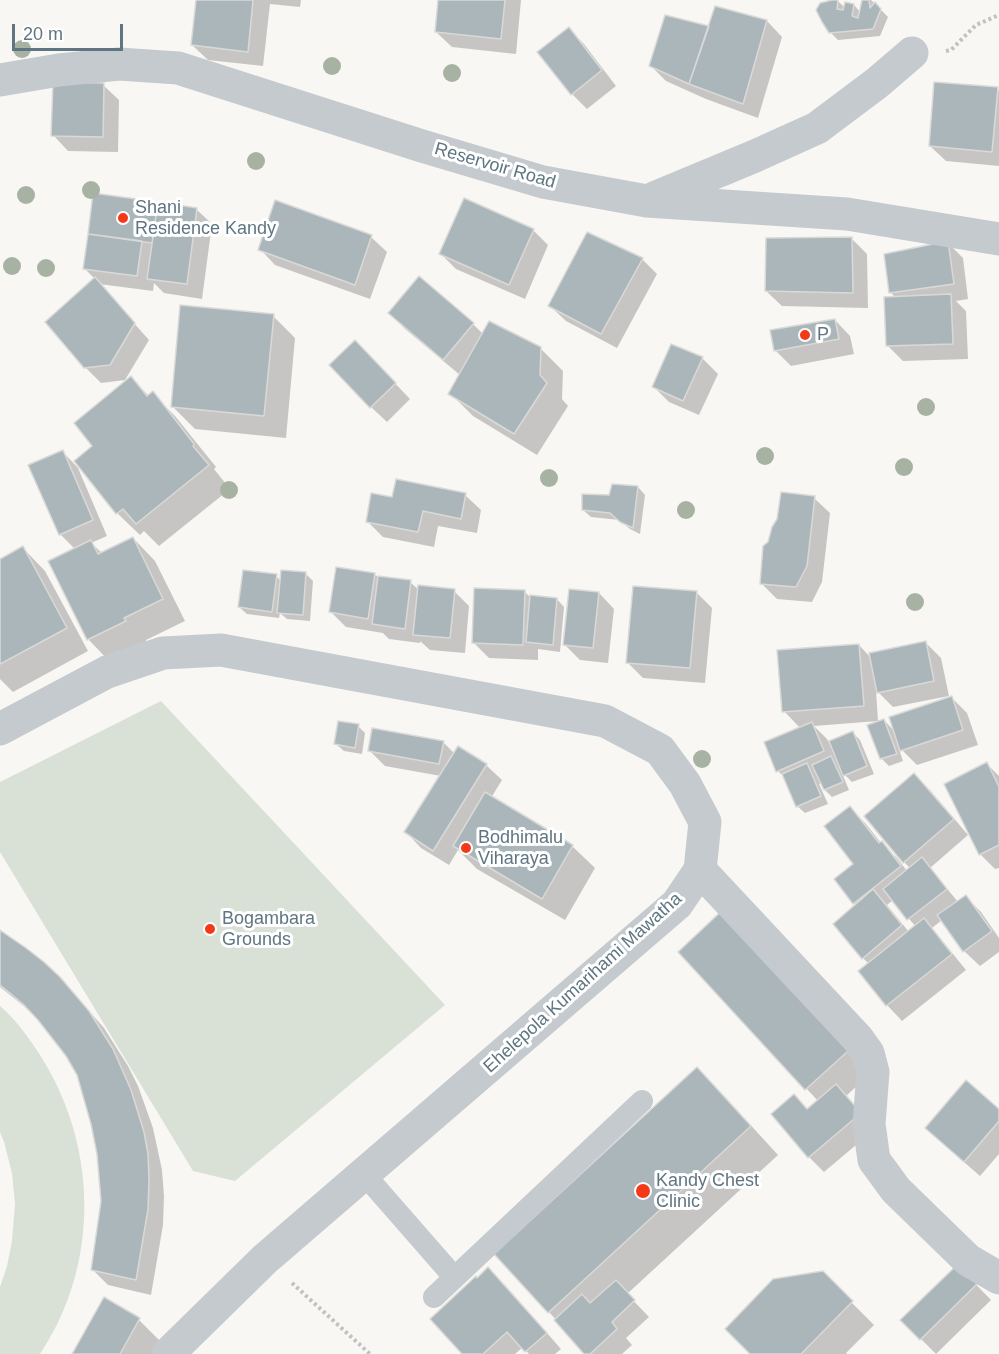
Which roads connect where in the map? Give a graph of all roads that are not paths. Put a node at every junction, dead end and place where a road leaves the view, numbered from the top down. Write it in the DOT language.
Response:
graph roads {
  1 [pos="912,53"];
  2 [pos="0,81"];
  3 [pos="647,201"];
  4 [pos="999,239"];
  5 [pos="0,729"];
  6 [pos="700,870"];
  7 [pos="642,1101"];
  8 [pos="364,1174"];
  9 [pos="454,1277"];
  10 [pos="999,1278"];
  11 [pos="434,1297"];
  12 [pos="168,1354"];
  1 -- 3 [label="street"];
  2 -- 3 [label="street, Reservoir Road"];
  3 -- 4 [label="street, Reservoir Road"];
  5 -- 6 [label="street, Ehelepola Kumarihami Mawatha"];
  6 -- 8 [label="street, Ehelepola Kumarihami Mawatha"];
  6 -- 10 [label="street"];
  7 -- 9 [label="lane"];
  8 -- 9 [label="lane"];
  8 -- 12 [label="street, Ehelepola Kumarihami Mawatha"];
  9 -- 11 [label="lane"];
}
